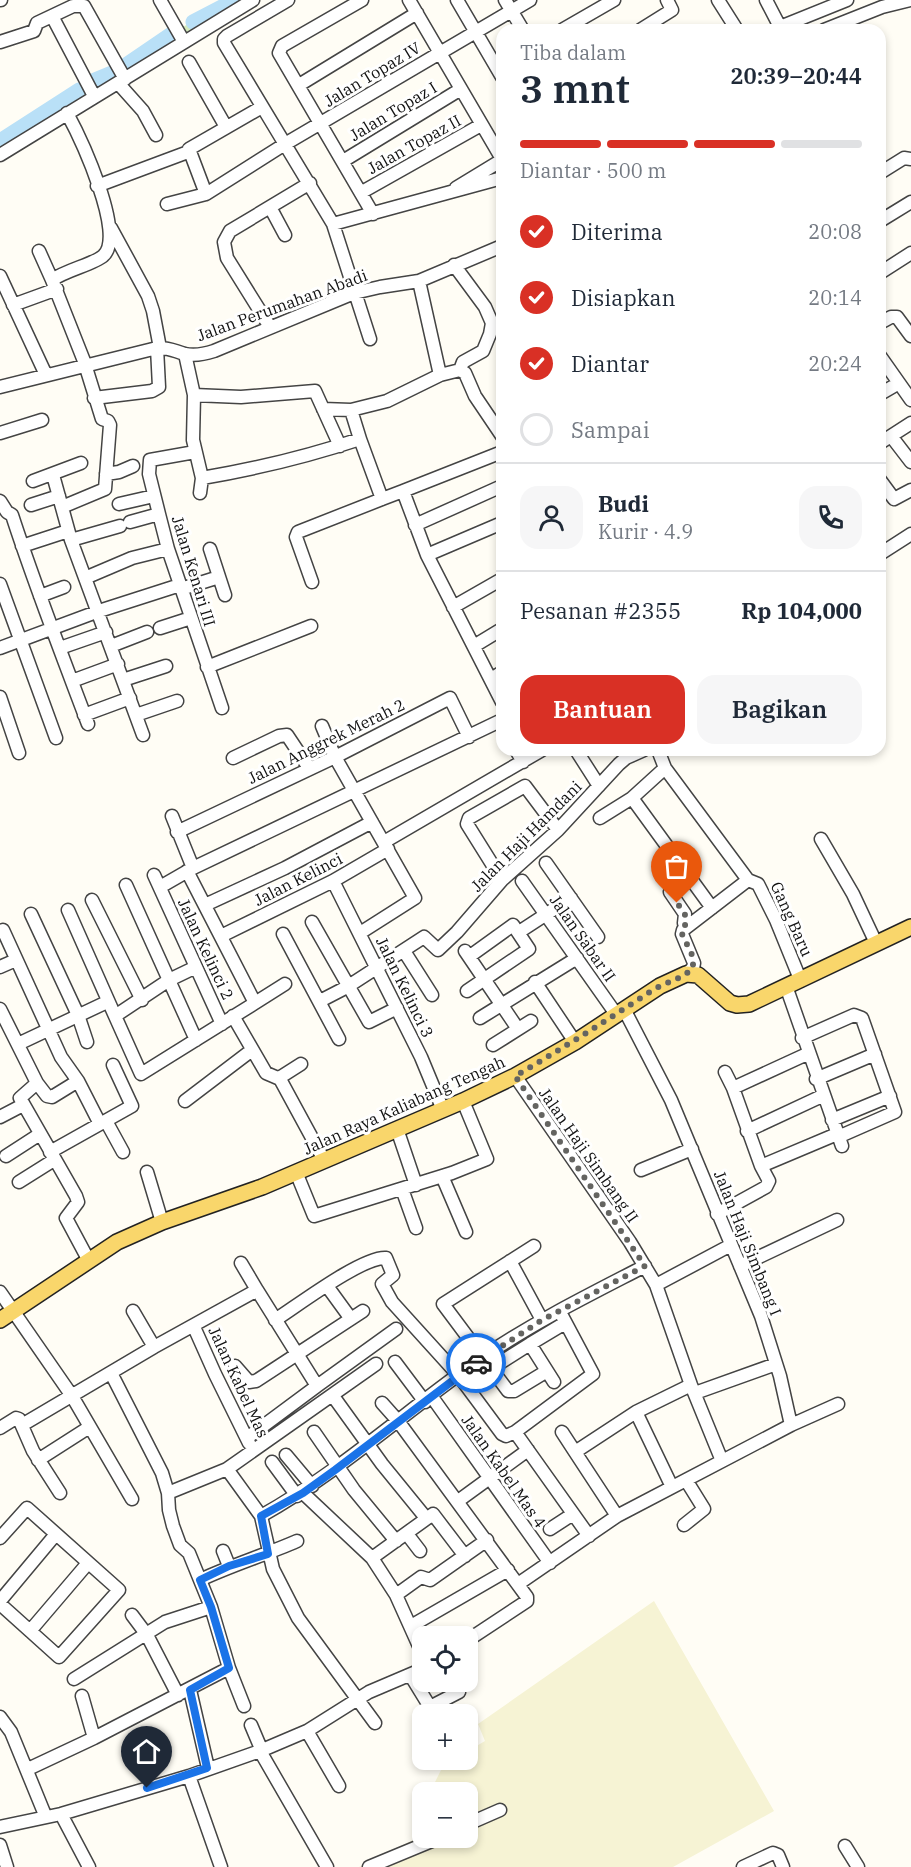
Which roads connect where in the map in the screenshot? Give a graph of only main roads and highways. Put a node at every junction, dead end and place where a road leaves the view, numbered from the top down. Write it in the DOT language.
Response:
graph roads {
  1 [pos="911,927"];
  2 [pos="6,1315"];
  1 -- 2 [label="main road, Jalan Raya Kaliabang Tengah"];
}
